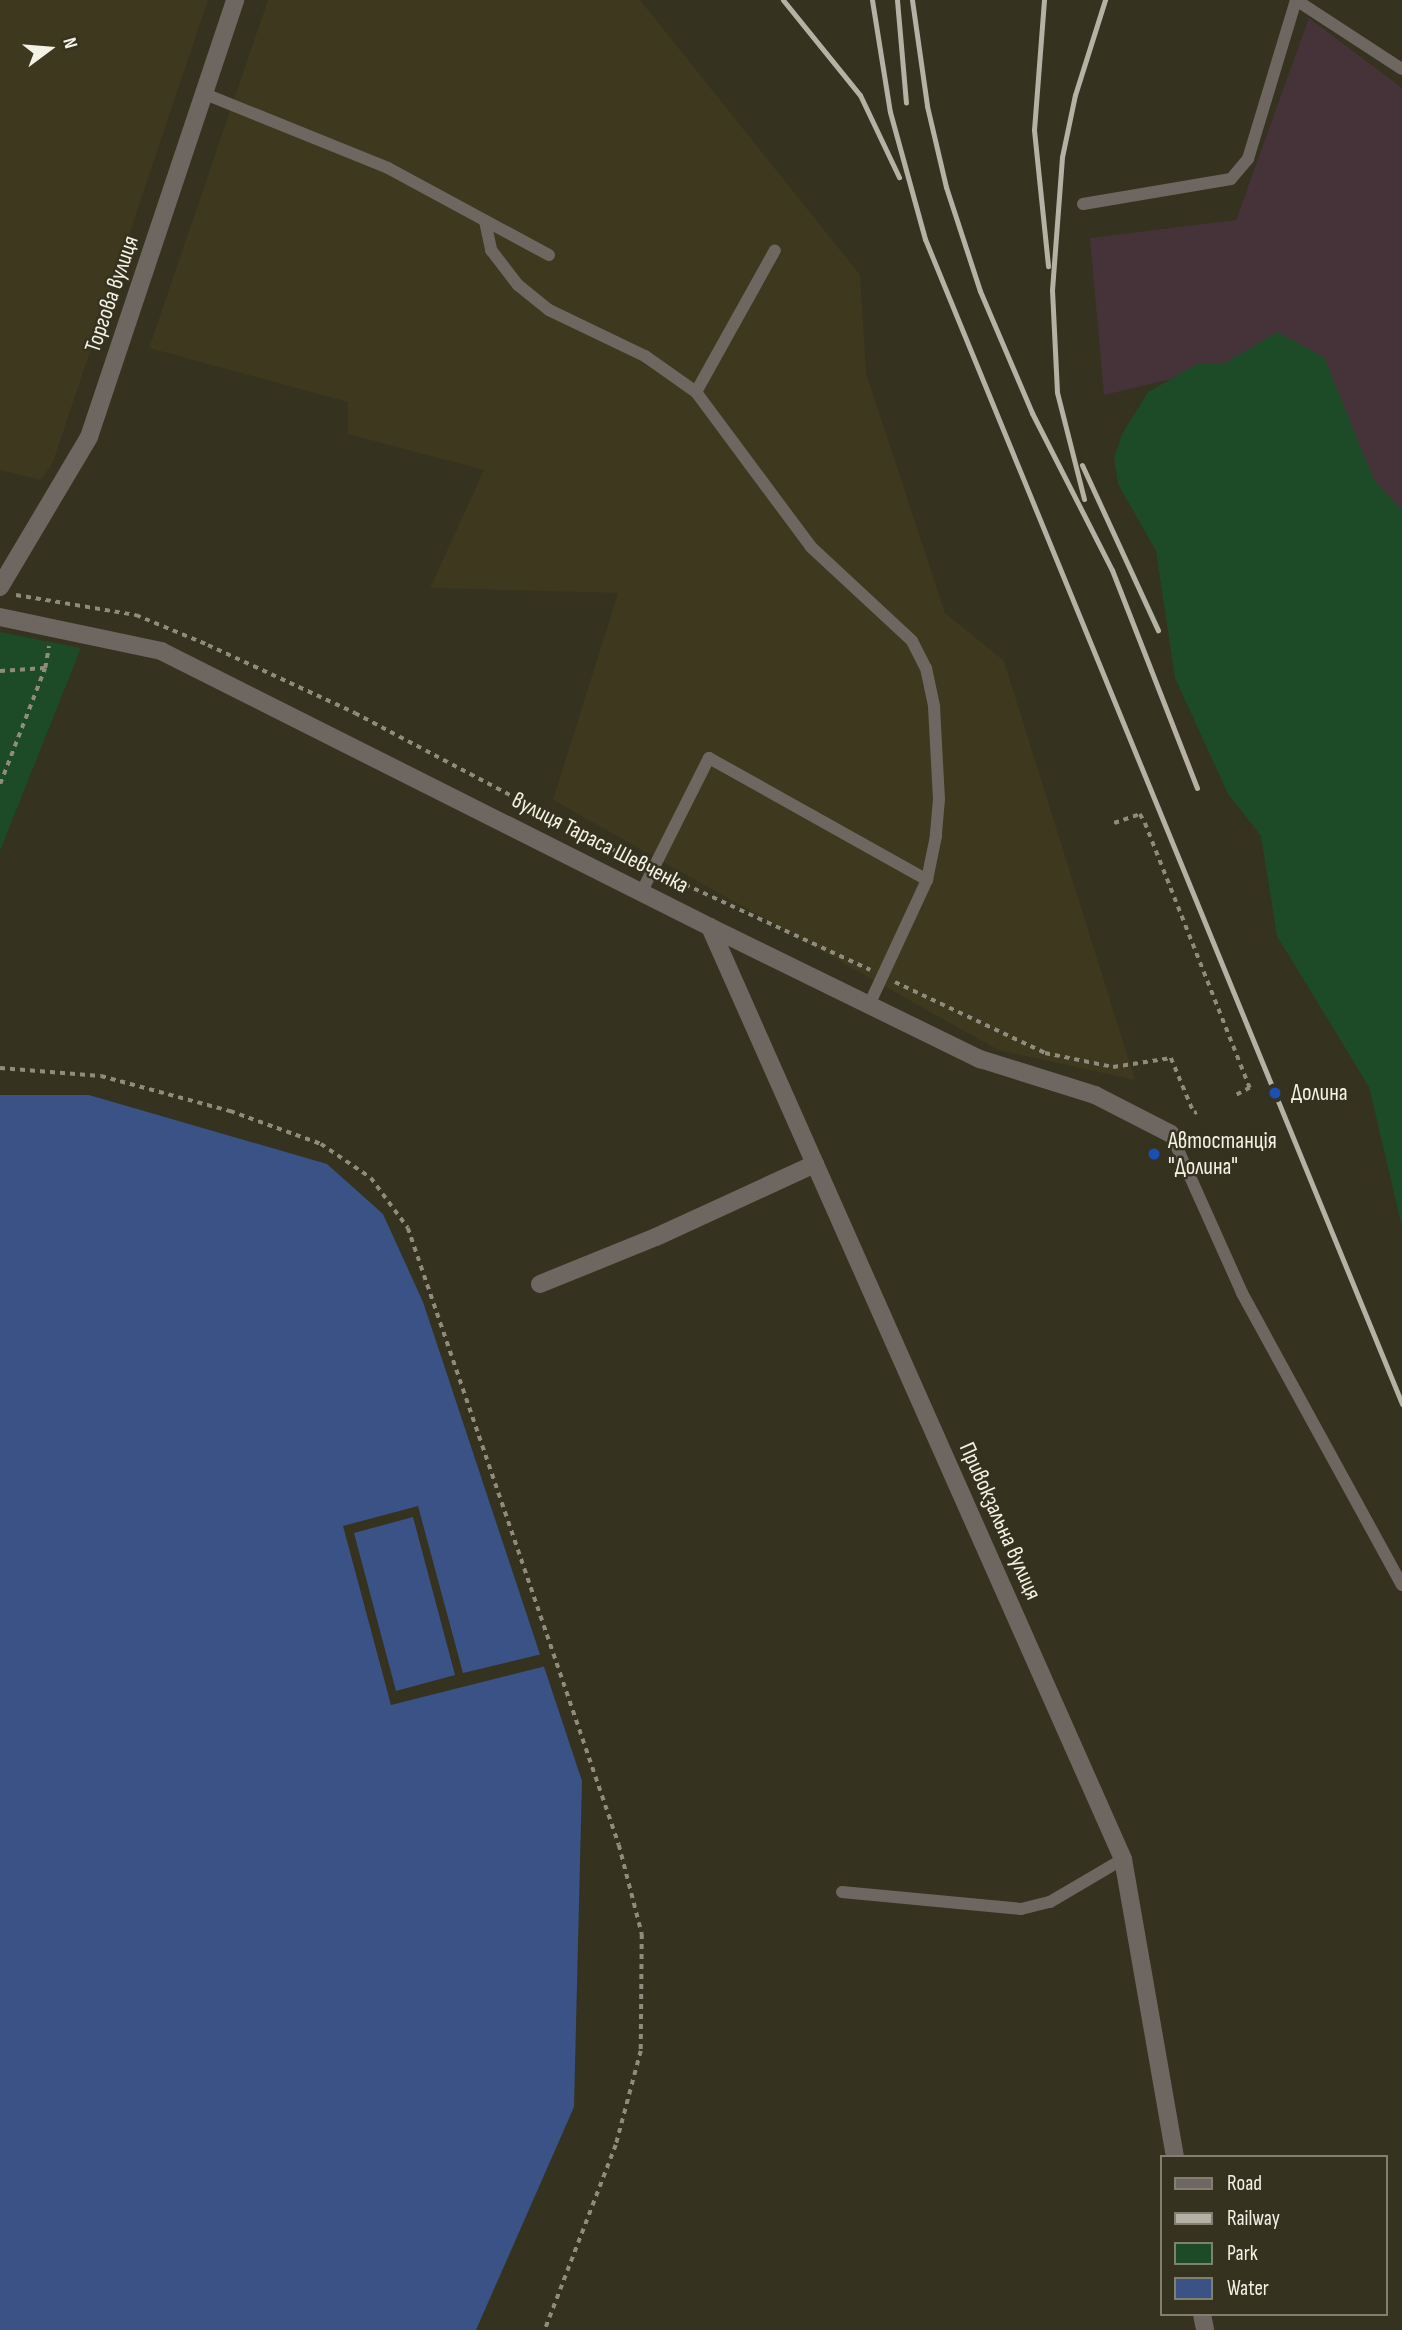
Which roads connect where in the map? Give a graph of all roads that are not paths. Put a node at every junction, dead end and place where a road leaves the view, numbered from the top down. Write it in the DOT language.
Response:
graph roads {
  1 [pos="235,0"];
  2 [pos="1402,69"];
  3 [pos="205,94"];
  4 [pos="1083,204"];
  5 [pos="485,221"];
  6 [pos="775,250"];
  7 [pos="549,255"];
  8 [pos="696,392"];
  9 [pos="5,591"];
  10 [pos="0,617"];
  11 [pos="927,880"];
  12 [pos="642,891"];
  13 [pos="710,927"];
  14 [pos="870,1003"];
  15 [pos="1171,1134"];
  16 [pos="815,1164"];
  17 [pos="540,1284"];
  18 [pos="1402,1585"];
  19 [pos="1124,1859"];
  20 [pos="842,1892"];
  21 [pos="1175,2155"];
  1 -- 3 [label="street, Торгова вулиця"];
  2 -- 4 [label="lane"];
  3 -- 5 [label="lane"];
  3 -- 9 [label="street, Торгова вулиця"];
  5 -- 7 [label="lane"];
  5 -- 8 [label="lane"];
  6 -- 8 [label="lane"];
  8 -- 11 [label="lane"];
  10 -- 12 [label="street, вулиця Тараса Шевченка"];
  11 -- 12 [label="lane"];
  11 -- 14 [label="lane"];
  12 -- 13 [label="street, вулиця Тараса Шевченка"];
  13 -- 14 [label="street, вулиця Тараса Шевченка"];
  13 -- 16 [label="street, Привокзальна вулиця"];
  14 -- 15 [label="street, вулиця Тараса Шевченка"];
  15 -- 18 [label="lane"];
  16 -- 17 [label="street"];
  16 -- 19 [label="street, Привокзальна вулиця"];
  19 -- 20 [label="lane"];
  19 -- 21 [label="street, Привокзальна вулиця"];
}
